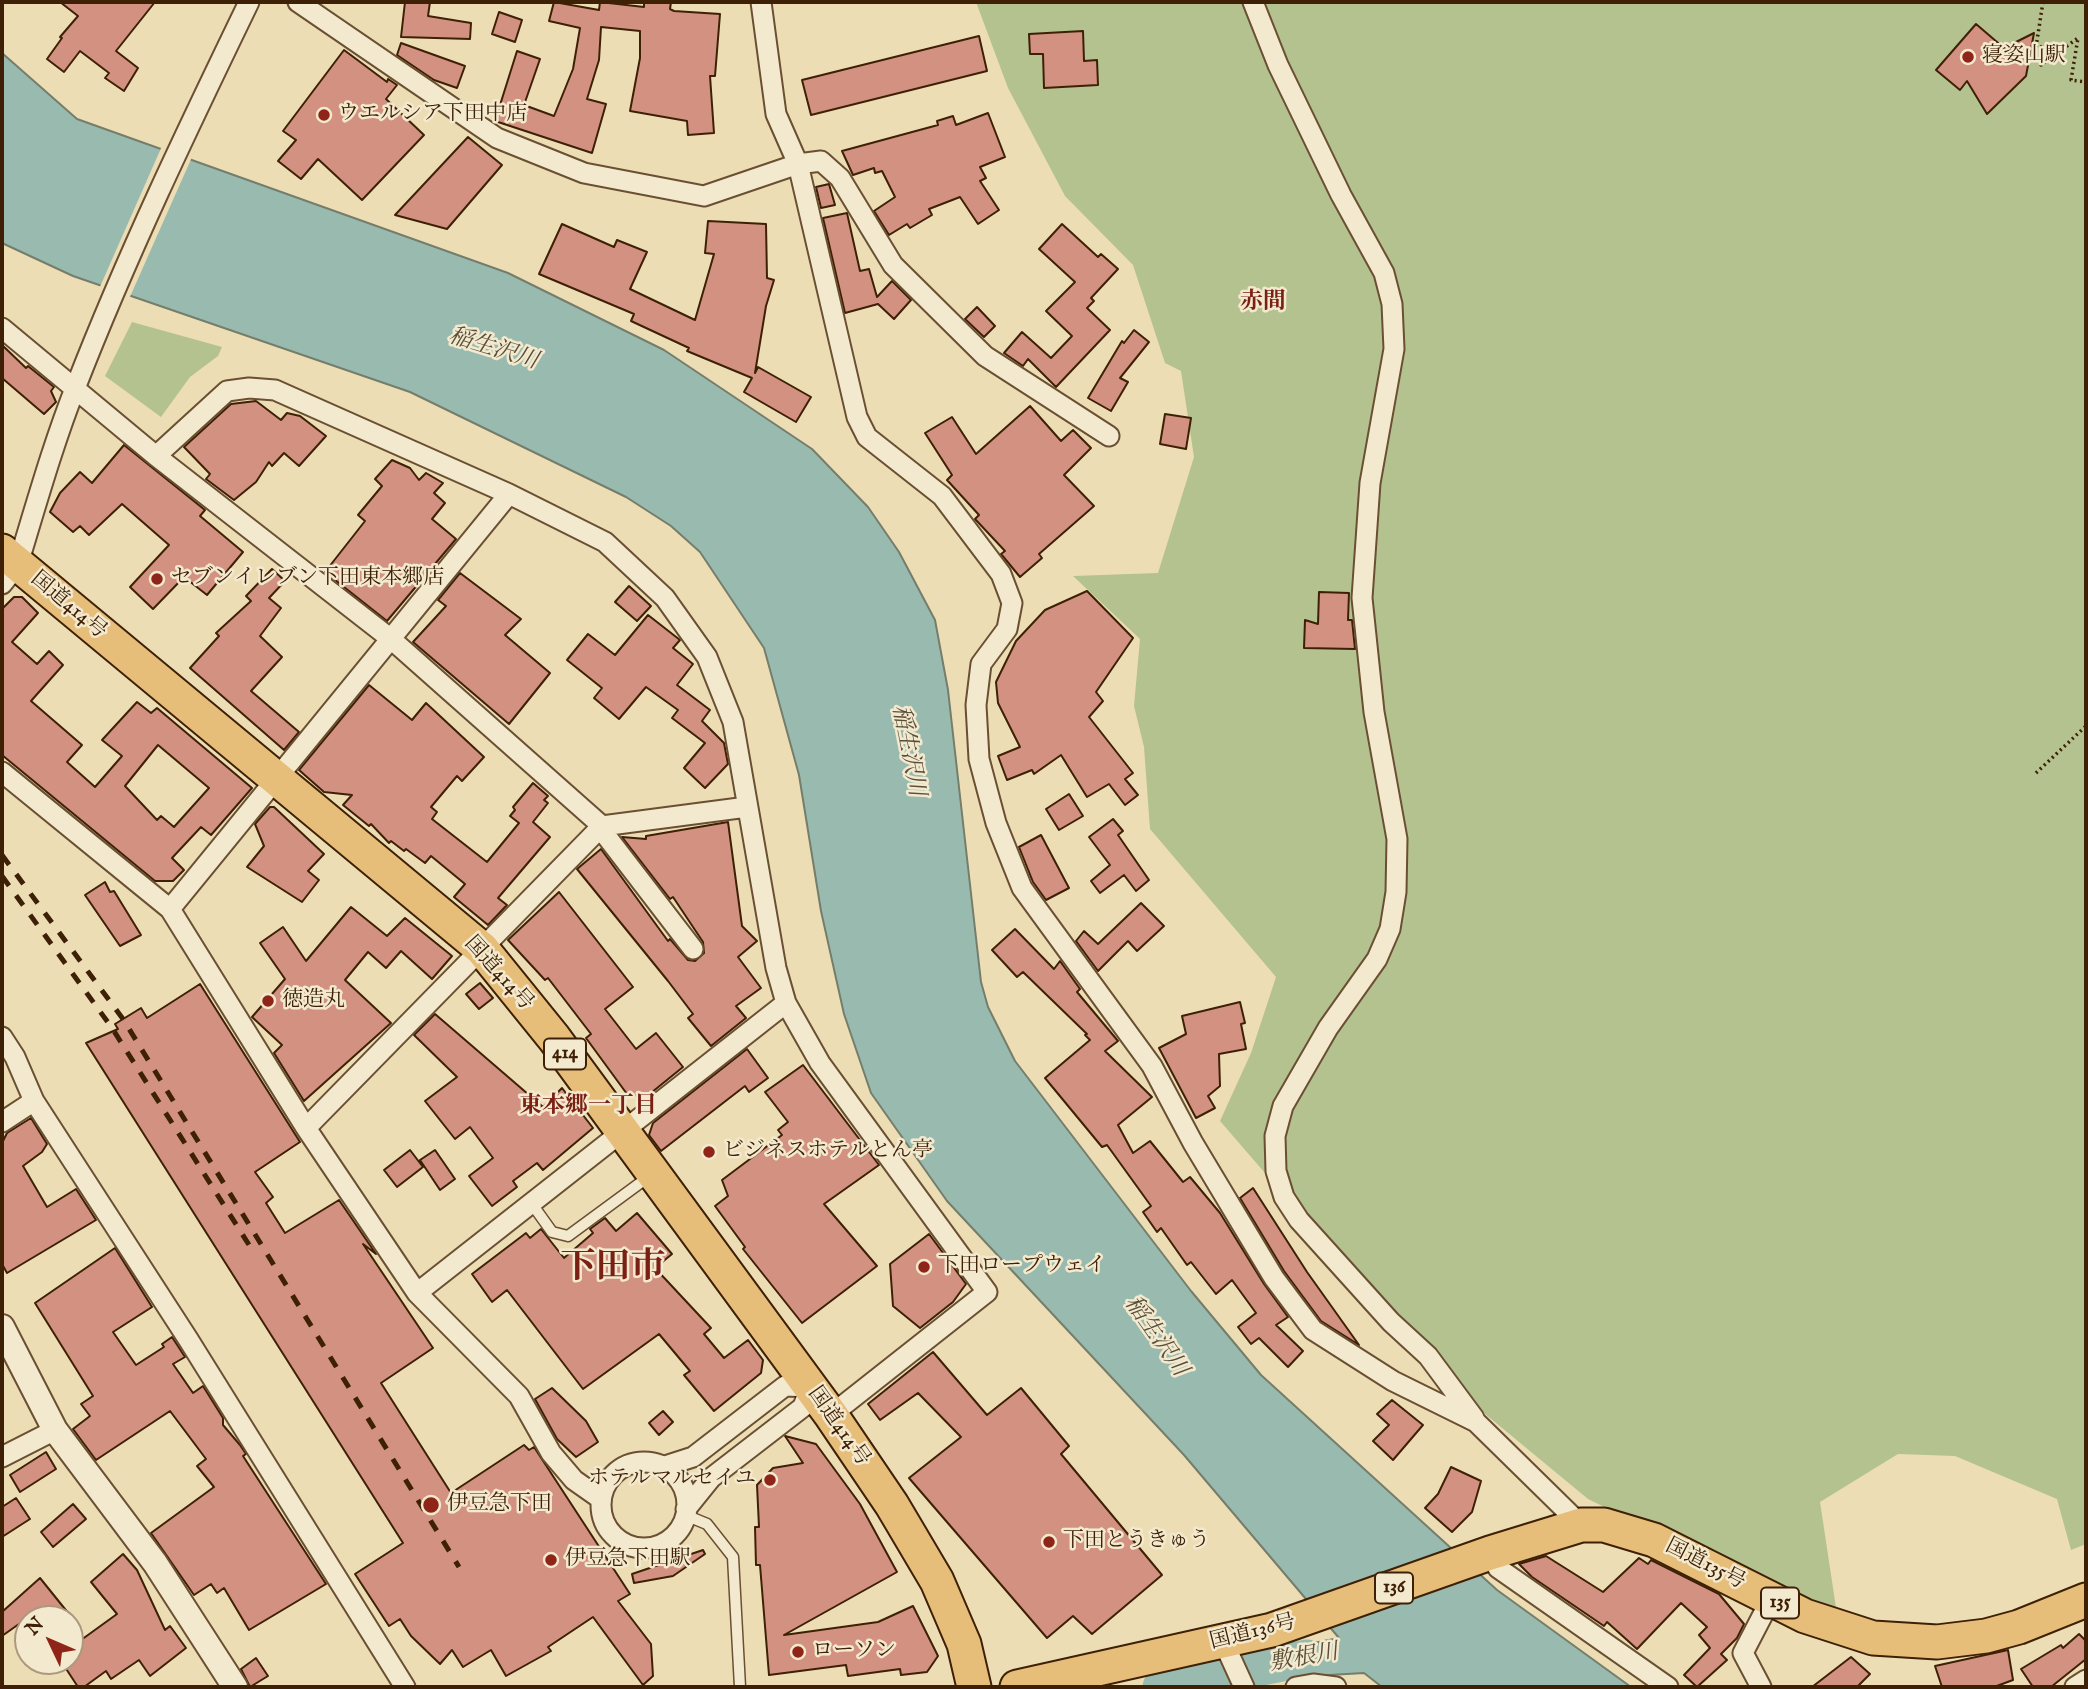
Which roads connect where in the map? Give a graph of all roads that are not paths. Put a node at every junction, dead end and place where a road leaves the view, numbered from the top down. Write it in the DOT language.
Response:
graph roads {
  1 [pos="249,2"];
  2 [pos="298,2"];
  3 [pos="761,2"];
  4 [pos="1253,2"];
  5 [pos="798,164"];
  6 [pos="2,328"];
  7 [pos="75,389"];
  8 [pos="1109,436"];
  9 [pos="156,456"];
  10 [pos="509,494"];
  11 [pos="7,566"];
  12 [pos="391,639"];
  13 [pos="2,772"];
  14 [pos="275,778"];
  15 [pos="747,807"];
  16 [pos="602,826"];
  17 [pos="170,909"];
  18 [pos="482,949"];
  19 [pos="693,949"];
  20 [pos="786,1003"];
  21 [pos="2,1037"];
  22 [pos="34,1101"];
  23 [pos="2,1122"];
  24 [pos="306,1128"];
  25 [pos="620,1131"];
  26 [pos="652,1174"];
  27 [pos="532,1204"];
  28 [pos="417,1293"];
  29 [pos="2,1327"];
  30 [pos="810,1387"];
  31 [pos="831,1415"];
  32 [pos="1476,1422"];
  33 [pos="55,1430"];
  34 [pos="2,1457"];
  35 [pos="662,1467"];
  36 [pos="601,1499"];
  37 [pos="686,1512"];
  38 [pos="1581,1525"];
  39 [pos="1486,1554"];
  40 [pos="1771,1599"];
  41 [pos="2086,1600"];
  42 [pos="1227,1648"];
  43 [pos="2086,1680"];
  44 [pos="1243,1685"];
  45 [pos="235,1687"];
  46 [pos="405,1687"];
  47 [pos="740,1687"];
  48 [pos="974,1687"];
  49 [pos="1017,1687"];
  50 [pos="1296,1687"];
  51 [pos="1336,1687"];
  52 [pos="1668,1687"];
  53 [pos="1761,1687"];
  54 [pos="2075,1687"];
  1 -- 7 [label="street"];
  2 -- 5 [label="street"];
  3 -- 5 [label="street"];
  4 -- 32 [label="street"];
  5 -- 8 [label="street"];
  5 -- 32 [label="street"];
  6 -- 7 [label="street"];
  7 -- 9 [label="street"];
  7 -- 11 [label="street"];
  9 -- 10 [label="street"];
  9 -- 12 [label="street"];
  10 -- 12 [label="street"];
  10 -- 15 [label="street"];
  11 -- 14 [label="highway, 国道414号 / 414"];
  12 -- 14 [label="street"];
  12 -- 16 [label="street"];
  13 -- 17 [label="street"];
  14 -- 17 [label="street"];
  14 -- 18 [label="highway, 国道414号 / 414"];
  15 -- 16 [label="street"];
  15 -- 20 [label="street"];
  16 -- 18 [label="street"];
  16 -- 19 [label="street"];
  17 -- 24 [label="street"];
  18 -- 24 [label="street"];
  18 -- 25 [label="highway, 国道414号 / 414"];
  20 -- 25 [label="street"];
  20 -- 31 [label="street"];
  21 -- 22 [label="street"];
  22 -- 23 [label="street"];
  22 -- 46 [label="street"];
  24 -- 28 [label="street"];
  25 -- 26 [label="highway, 国道414号 / 414"];
  25 -- 27 [label="street"];
  26 -- 27 [label="lane"];
  26 -- 30 [label="highway, 国道414号 / 414"];
  27 -- 28 [label="street"];
  28 -- 36 [label="street"];
  29 -- 33 [label="street"];
  30 -- 31 [label="highway, 国道414号 / 414"];
  30 -- 35 [label="street"];
  30 -- 37 [label="street"];
  31 -- 48 [label="highway, 国道414号 / 414"];
  32 -- 38 [label="street"];
  33 -- 34 [label="street"];
  33 -- 45 [label="street"];
  35 -- 36 [label="street"];
  35 -- 37 [label="street"];
  36 -- 37 [label="street"];
  37 -- 47 [label="lane"];
  38 -- 39 [label="highway, 国道135号 / 135"];
  38 -- 40 [label="highway, 国道135号 / 135"];
  39 -- 42 [label="highway, 国道136号 / 136"];
  39 -- 52 [label="street"];
  40 -- 41 [label="highway, 国道135号 / 135"];
  40 -- 53 [label="street"];
  42 -- 44 [label="street"];
  42 -- 49 [label="highway, 国道136号 / 136"];
  43 -- 54 [label="street"];
  50 -- 51 [label="street"];
}
